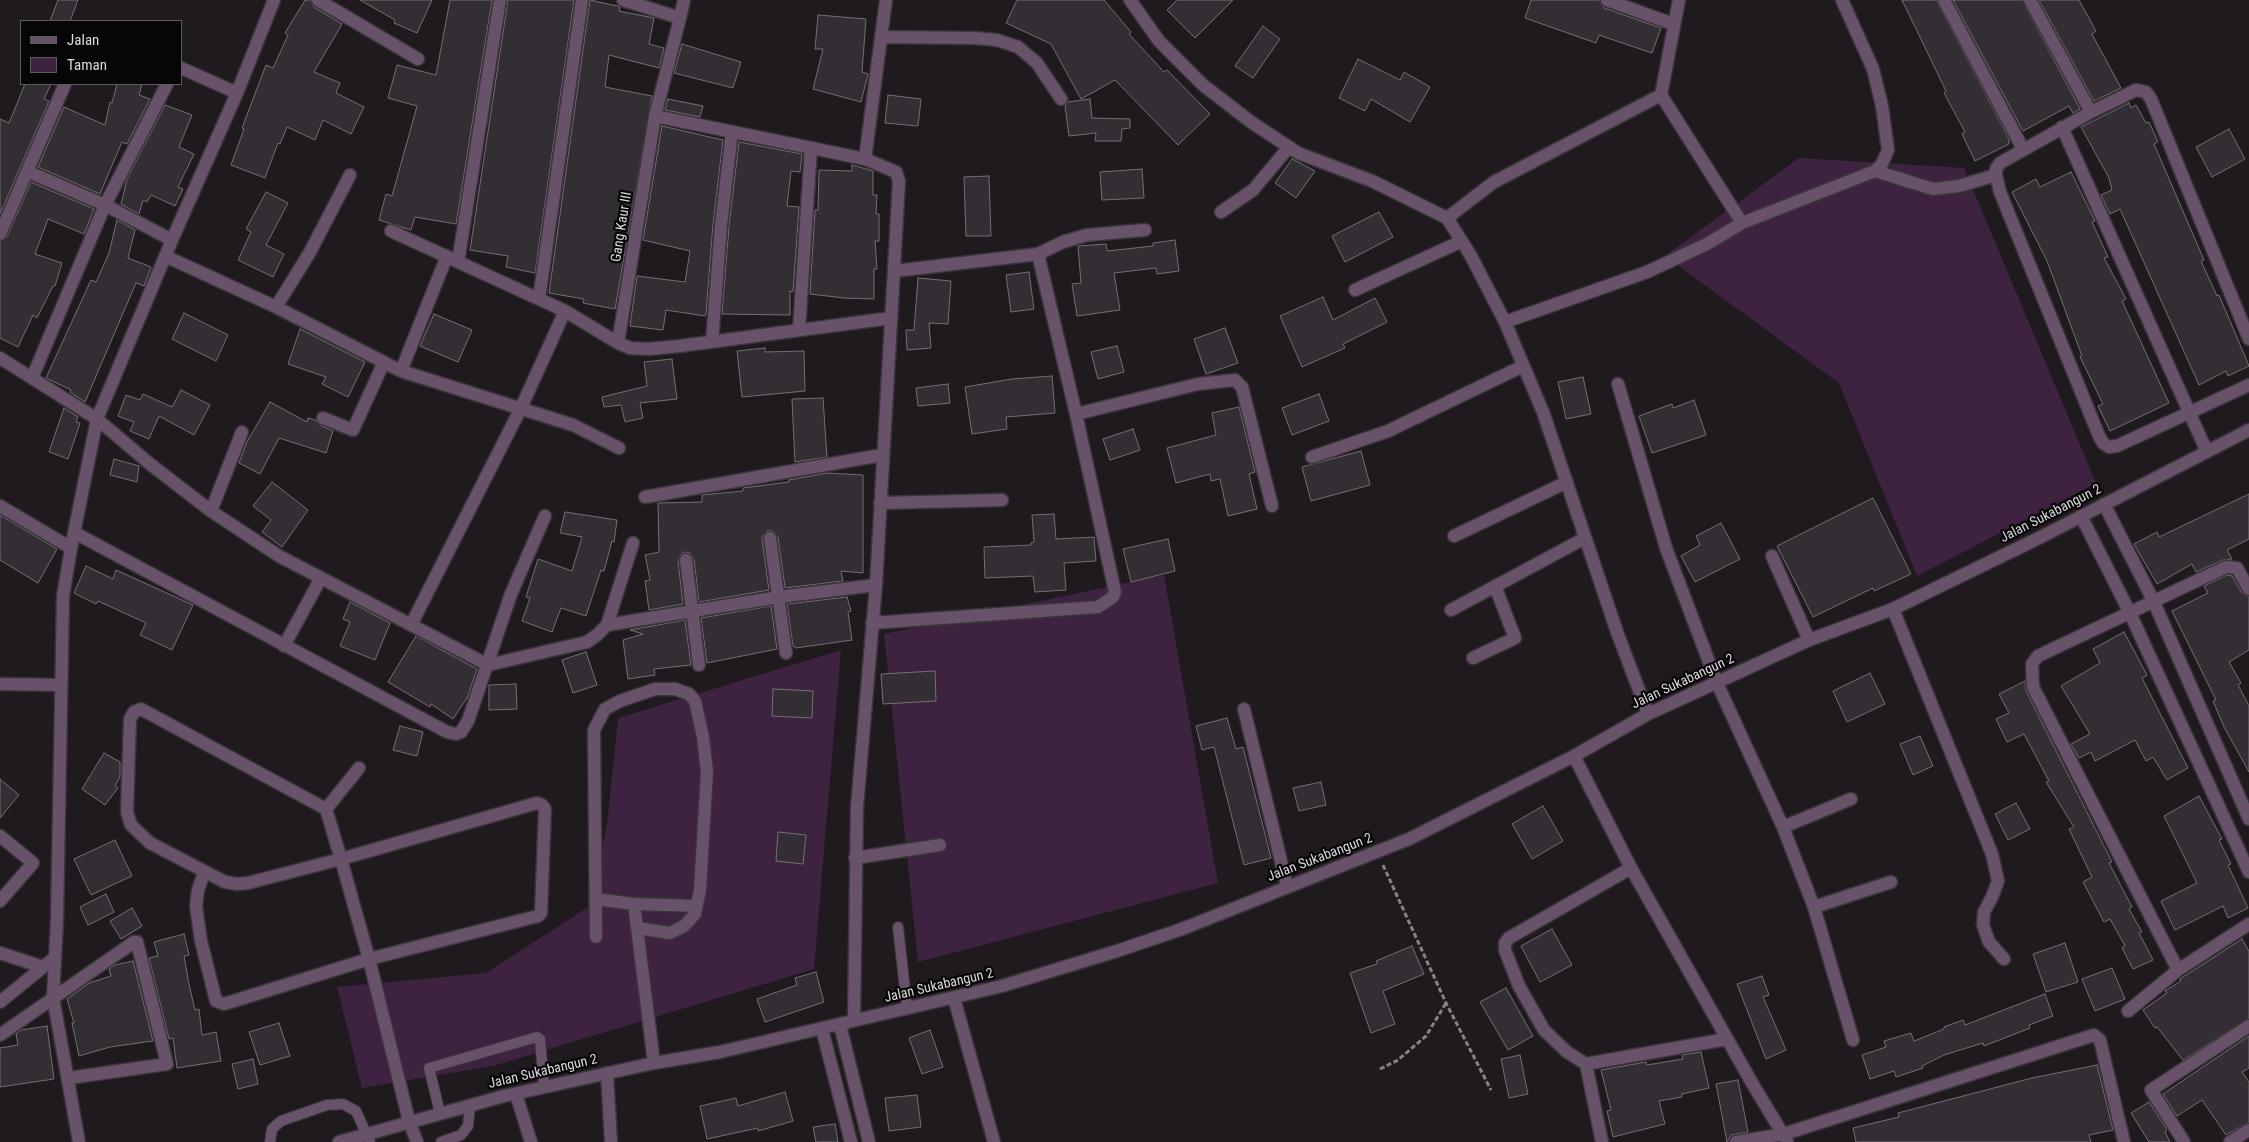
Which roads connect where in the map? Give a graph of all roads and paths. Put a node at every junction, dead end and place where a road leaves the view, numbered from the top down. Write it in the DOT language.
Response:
graph roads {
  1 [pos="274,0"];
  2 [pos="318,0"];
  3 [pos="500,0"];
  4 [pos="582,0"];
  5 [pos="623,0"];
  6 [pos="684,0"];
  7 [pos="886,0"];
  8 [pos="1130,0"];
  9 [pos="1607,0"];
  10 [pos="1680,0"];
  11 [pos="1842,0"];
  12 [pos="1944,0"];
  13 [pos="2030,0"];
  14 [pos="680,18"];
  15 [pos="1673,24"];
  16 [pos="881,37"];
  17 [pos="418,59"];
  18 [pos="182,68"];
  19 [pos="65,85"];
  20 [pos="166,85"];
  21 [pos="237,93"];
  22 [pos="1661,95"];
  23 [pos="1061,99"];
  24 [pos="2091,112"];
  25 [pos="655,116"];
  26 [pos="2062,127"];
  27 [pos="732,132"];
  28 [pos="1289,147"];
  29 [pos="811,148"];
  30 [pos="2023,149"];
  31 [pos="865,160"];
  32 [pos="1875,171"];
  33 [pos="29,172"];
  34 [pos="350,175"];
  35 [pos="1996,175"];
  36 [pos="105,205"];
  37 [pos="1221,212"];
  38 [pos="1447,218"];
  39 [pos="1742,223"];
  40 [pos="1145,230"];
  41 [pos="391,231"];
  42 [pos="0,234"];
  43 [pos="172,240"];
  44 [pos="1462,241"];
  45 [pos="1038,254"];
  46 [pos="165,256"];
  47 [pos="452,259"];
  48 [pos="895,271"];
  49 [pos="1355,290"];
  50 [pos="539,299"];
  51 [pos="276,307"];
  52 [pos="566,311"];
  53 [pos="891,318"];
  54 [pos="1505,322"];
  55 [pos="799,330"];
  56 [pos="2249,339"];
  57 [pos="712,342"];
  58 [pos="618,344"];
  59 [pos="0,358"];
  60 [pos="384,362"];
  61 [pos="1523,366"];
  62 [pos="401,371"];
  63 [pos="32,378"];
  64 [pos="1618,384"];
  65 [pos="2249,385"];
  66 [pos="521,408"];
  67 [pos="1076,414"];
  68 [pos="2189,414"];
  69 [pos="323,418"];
  70 [pos="97,419"];
  71 [pos="2249,430"];
  72 [pos="242,432"];
  73 [pos="620,448"];
  74 [pos="2207,452"];
  75 [pos="882,455"];
  76 [pos="1312,457"];
  77 [pos="1567,482"];
  78 [pos="645,497"];
  79 [pos="1002,500"];
  80 [pos="880,503"];
  81 [pos="2104,504"];
  82 [pos="0,506"];
  83 [pos="1272,506"];
  84 [pos="211,511"];
  85 [pos="545,516"];
  86 [pos="2081,516"];
  87 [pos="75,534"];
  88 [pos="1454,536"];
  89 [pos="770,538"];
  90 [pos="1585,538"];
  91 [pos="633,543"];
  92 [pos="71,548"];
  93 [pos="1772,556"];
  94 [pos="686,560"];
  95 [pos="321,578"];
  96 [pos="876,585"];
  97 [pos="1495,586"];
  98 [pos="2249,589"];
  99 [pos="779,597"];
  100 [pos="2153,600"];
  101 [pos="1893,609"];
  102 [pos="1451,610"];
  103 [pos="2129,611"];
  104 [pos="692,612"];
  105 [pos="872,623"];
  106 [pos="411,625"];
  107 [pos="607,625"];
  108 [pos="1809,640"];
  109 [pos="284,646"];
  110 [pos="786,653"];
  111 [pos="1473,658"];
  112 [pos="488,665"];
  113 [pos="699,665"];
  114 [pos="1717,683"];
  115 [pos="0,684"];
  116 [pos="60,685"];
  117 [pos="1244,708"];
  118 [pos="1648,714"];
  119 [pos="1574,756"];
  120 [pos="359,768"];
  121 [pos="1851,799"];
  122 [pos="326,809"];
  123 [pos="2249,821"];
  124 [pos="1783,827"];
  125 [pos="2232,833"];
  126 [pos="0,836"];
  127 [pos="940,845"];
  128 [pos="1377,852"];
  129 [pos="855,858"];
  130 [pos="341,859"];
  131 [pos="1631,868"];
  132 [pos="2249,872"];
  133 [pos="204,873"];
  134 [pos="1891,882"];
  135 [pos="1287,886"];
  136 [pos="596,899"];
  137 [pos="0,901"];
  138 [pos="634,904"];
  139 [pos="697,906"];
  140 [pos="1814,907"];
  141 [pos="2249,924"];
  142 [pos="898,927"];
  143 [pos="637,928"];
  144 [pos="596,937"];
  145 [pos="0,953"];
  146 [pos="369,959"];
  147 [pos="2004,959"];
  148 [pos="48,963"];
  149 [pos="2178,970"];
  150 [pos="53,997"];
  151 [pos="954,998"];
  152 [pos="0,1002"];
  153 [pos="1446,1002"];
  154 [pos="907,1008"];
  155 [pos="2128,1011"];
  156 [pos="854,1020"];
  157 [pos="840,1025"];
  158 [pos="2249,1026"];
  159 [pos="822,1029"];
  160 [pos="0,1035"];
  161 [pos="1727,1038"];
  162 [pos="1854,1040"];
  163 [pos="654,1063"];
  164 [pos="1586,1064"];
  165 [pos="1380,1069"];
  166 [pos="607,1073"];
  167 [pos="69,1078"];
  168 [pos="544,1087"];
  169 [pos="1491,1090"];
  170 [pos="516,1094"];
  171 [pos="470,1105"];
  172 [pos="440,1113"];
  173 [pos="409,1121"];
  174 [pos="2249,1130"];
  175 [pos="368,1137"];
  176 [pos="1786,1138"];
  177 [pos="80,1142"];
  178 [pos="270,1142"];
  179 [pos="339,1142"];
  180 [pos="417,1142"];
  181 [pos="441,1142"];
  182 [pos="531,1142"];
  183 [pos="611,1142"];
  184 [pos="851,1142"];
  185 [pos="869,1142"];
  186 [pos="994,1142"];
  187 [pos="1602,1142"];
  188 [pos="1736,1142"];
  189 [pos="2124,1142"];
  190 [pos="2184,1142"];
  191 [pos="2230,1142"];
  1 -- 21 [label="street"];
  2 -- 17 [label="street"];
  3 -- 47 [label="street"];
  4 -- 50 [label="street"];
  5 -- 14 [label="street"];
  6 -- 14 [label="street, Gang Kaur III"];
  7 -- 16 [label="street"];
  8 -- 28 [label="street"];
  9 -- 15 [label="street"];
  10 -- 15 [label="street"];
  11 -- 32 [label="street"];
  12 -- 30 [label="street"];
  13 -- 24 [label="street"];
  14 -- 25 [label="street, Gang Kaur III"];
  15 -- 22 [label="street"];
  16 -- 23 [label="street"];
  16 -- 31 [label="street"];
  18 -- 21 [label="street"];
  19 -- 33 [label="street"];
  20 -- 36 [label="street"];
  21 -- 43 [label="street"];
  22 -- 38 [label="street"];
  22 -- 39 [label="street"];
  24 -- 26 [label="street"];
  24 -- 56 [label="street"];
  25 -- 27 [label="street"];
  25 -- 58 [label="street, Gang Kaur III"];
  26 -- 30 [label="street"];
  26 -- 68 [label="street"];
  27 -- 29 [label="street"];
  27 -- 57 [label="street"];
  28 -- 37 [label="street"];
  28 -- 38 [label="street"];
  29 -- 31 [label="street"];
  29 -- 55 [label="street"];
  30 -- 35 [label="street"];
  31 -- 48 [label="street"];
  32 -- 35 [label="street"];
  32 -- 39 [label="street"];
  33 -- 36 [label="street"];
  33 -- 42 [label="street"];
  34 -- 51 [label="street"];
  35 -- 68 [label="street"];
  36 -- 43 [label="street"];
  36 -- 63 [label="street"];
  38 -- 44 [label="street"];
  39 -- 54 [label="street"];
  40 -- 45 [label="street"];
  41 -- 47 [label="street"];
  43 -- 46 [label="street"];
  44 -- 49 [label="street"];
  44 -- 54 [label="street"];
  45 -- 48 [label="street"];
  45 -- 67 [label="street"];
  46 -- 51 [label="street"];
  46 -- 70 [label="street"];
  47 -- 50 [label="street"];
  47 -- 62 [label="street"];
  48 -- 53 [label="street"];
  50 -- 52 [label="street"];
  51 -- 60 [label="street"];
  52 -- 58 [label="street"];
  52 -- 66 [label="street"];
  53 -- 55 [label="street"];
  53 -- 75 [label="street"];
  54 -- 61 [label="street"];
  55 -- 57 [label="street"];
  57 -- 58 [label="street"];
  59 -- 63 [label="street"];
  60 -- 62 [label="street"];
  60 -- 69 [label="street"];
  61 -- 76 [label="street"];
  61 -- 77 [label="street"];
  62 -- 66 [label="street"];
  63 -- 70 [label="street"];
  64 -- 114 [label="street"];
  65 -- 68 [label="street"];
  66 -- 73 [label="street"];
  66 -- 106 [label="street"];
  67 -- 83 [label="street"];
  67 -- 105 [label="street"];
  68 -- 74 [label="street"];
  70 -- 84 [label="street"];
  70 -- 87 [label="street"];
  71 -- 74 [label="street, Jalan Sukabangun 2"];
  72 -- 84 [label="street"];
  74 -- 81 [label="street, Jalan Sukabangun 2"];
  75 -- 78 [label="street"];
  75 -- 80 [label="street"];
  77 -- 88 [label="street"];
  77 -- 90 [label="street"];
  79 -- 80 [label="street"];
  80 -- 96 [label="street"];
  81 -- 86 [label="street, Jalan Sukabangun 2"];
  81 -- 100 [label="street"];
  82 -- 92 [label="street"];
  84 -- 95 [label="street"];
  85 -- 112 [label="street"];
  86 -- 101 [label="street, Jalan Sukabangun 2"];
  86 -- 103 [label="street"];
  87 -- 92 [label="street"];
  87 -- 109 [label="street"];
  89 -- 99 [label="street"];
  90 -- 97 [label="street"];
  90 -- 118 [label="street"];
  91 -- 107 [label="street"];
  92 -- 116 [label="street"];
  93 -- 108 [label="street"];
  94 -- 104 [label="street"];
  95 -- 106 [label="street"];
  95 -- 109 [label="street"];
  96 -- 99 [label="street"];
  96 -- 105 [label="street"];
  97 -- 102 [label="street"];
  97 -- 111 [label="street"];
  98 -- 100 [label="street"];
  99 -- 104 [label="street"];
  99 -- 110 [label="street"];
  100 -- 103 [label="street"];
  100 -- 123 [label="street"];
  101 -- 108 [label="street, Jalan Sukabangun 2"];
  101 -- 147 [label="street"];
  103 -- 125 [label="street"];
  103 -- 149 [label="street"];
  104 -- 107 [label="street"];
  104 -- 113 [label="street"];
  105 -- 129 [label="street"];
  106 -- 112 [label="street"];
  107 -- 112 [label="street"];
  108 -- 114 [label="street, Jalan Sukabangun 2"];
  109 -- 112 [label="street"];
  114 -- 118 [label="street, Jalan Sukabangun 2"];
  114 -- 124 [label="street"];
  115 -- 116 [label="street"];
  116 -- 148 [label="street"];
  117 -- 135 [label="street"];
  118 -- 119 [label="street, Jalan Sukabangun 2"];
  119 -- 128 [label="street, Jalan Sukabangun 2"];
  119 -- 131 [label="street"];
  120 -- 122 [label="street"];
  121 -- 124 [label="street"];
  122 -- 130 [label="street"];
  122 -- 133 [label="street"];
  123 -- 125 [label="street"];
  124 -- 140 [label="street"];
  125 -- 132 [label="street"];
  126 -- 137 [label="street"];
  127 -- 129 [label="street"];
  128 -- 135 [label="street, Jalan Sukabangun 2"];
  128 -- 153 [label="path"];
  129 -- 156 [label="street"];
  130 -- 133 [label="street"];
  130 -- 146 [label="street"];
  130 -- 146 [label="street"];
  131 -- 161 [label="street"];
  131 -- 164 [label="street"];
  133 -- 146 [label="street"];
  134 -- 140 [label="street"];
  135 -- 151 [label="street, Jalan Sukabangun 2"];
  136 -- 138 [label="street"];
  136 -- 139 [label="street"];
  136 -- 144 [label="street"];
  138 -- 139 [label="street"];
  138 -- 143 [label="street"];
  139 -- 143 [label="street"];
  140 -- 162 [label="street"];
  141 -- 149 [label="street"];
  142 -- 154 [label="lane"];
  143 -- 163 [label="street"];
  145 -- 148 [label="street"];
  146 -- 173 [label="street"];
  148 -- 150 [label="street"];
  148 -- 152 [label="street"];
  149 -- 155 [label="street"];
  150 -- 160 [label="street"];
  150 -- 167 [label="street"];
  150 -- 167 [label="street"];
  151 -- 154 [label="street, Jalan Sukabangun 2"];
  151 -- 186 [label="street"];
  153 -- 165 [label="path"];
  153 -- 169 [label="path"];
  154 -- 156 [label="street, Jalan Sukabangun 2"];
  156 -- 157 [label="street, Jalan Sukabangun 2"];
  157 -- 159 [label="street, Jalan Sukabangun 2"];
  157 -- 185 [label="street"];
  158 -- 190 [label="street"];
  159 -- 163 [label="street, Jalan Sukabangun 2"];
  159 -- 184 [label="street"];
  161 -- 164 [label="street"];
  161 -- 176 [label="street"];
  163 -- 166 [label="street, Jalan Sukabangun 2"];
  164 -- 187 [label="street"];
  166 -- 168 [label="street, Jalan Sukabangun 2"];
  166 -- 183 [label="street"];
  167 -- 177 [label="street"];
  168 -- 170 [label="street, Jalan Sukabangun 2"];
  168 -- 172 [label="lane"];
  170 -- 171 [label="street, Jalan Sukabangun 2"];
  170 -- 182 [label="street"];
  171 -- 172 [label="street, Jalan Sukabangun 2"];
  171 -- 181 [label="lane"];
  172 -- 173 [label="street, Jalan Sukabangun 2"];
  173 -- 175 [label="street, Jalan Sukabangun 2"];
  173 -- 180 [label="street"];
  174 -- 191 [label="street"];
  175 -- 178 [label="lane"];
  175 -- 179 [label="street, Jalan Sukabangun 2"];
  176 -- 188 [label="street"];
  176 -- 189 [label="street"];
}
